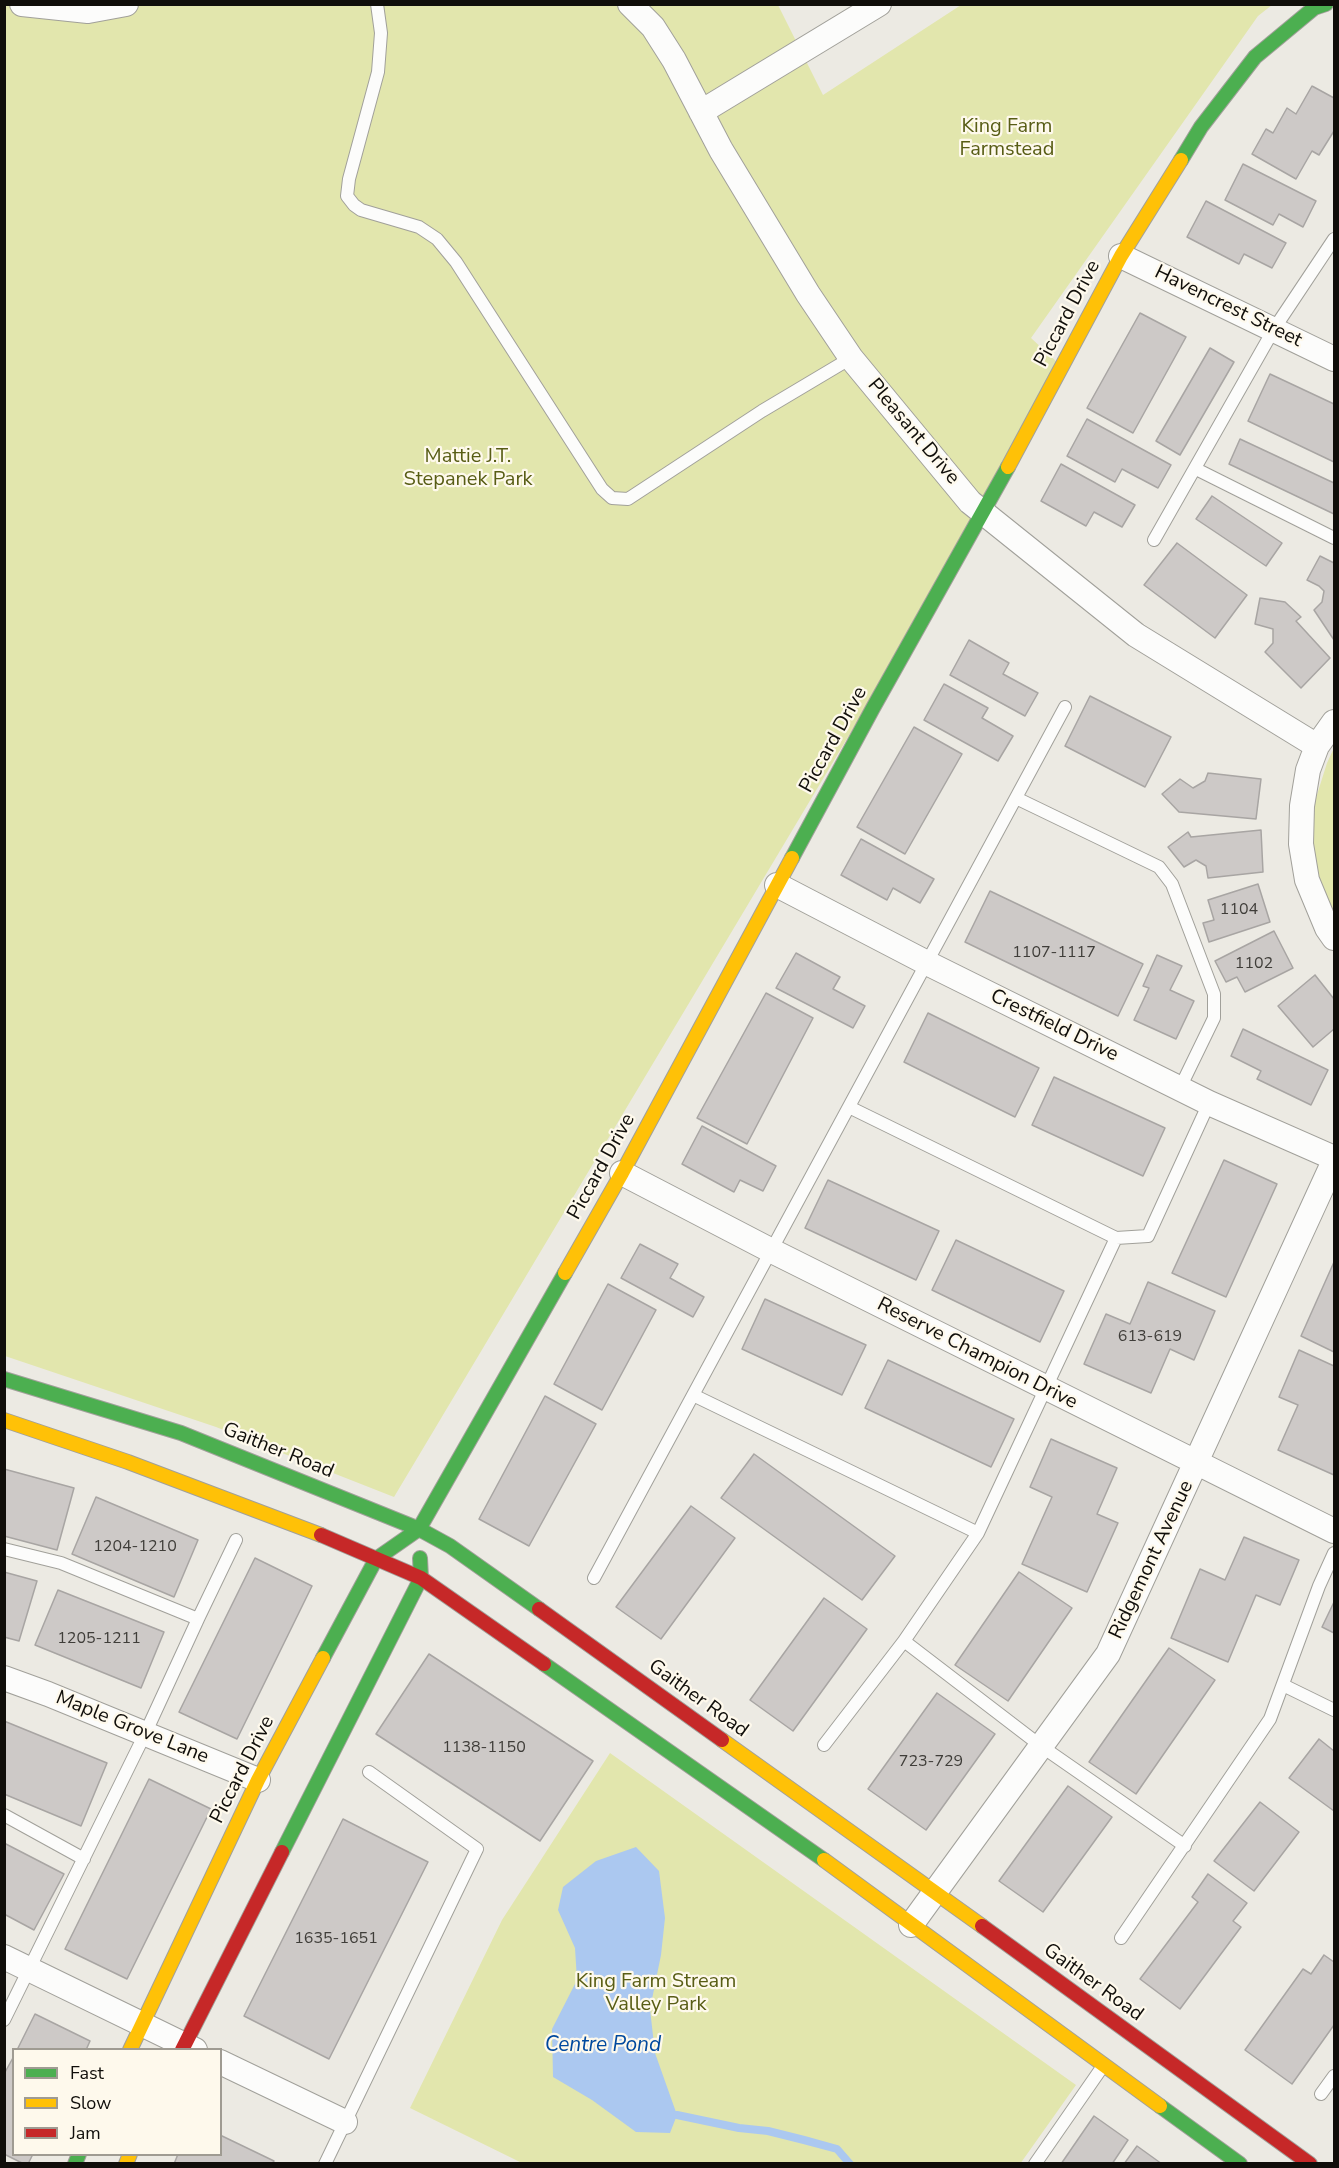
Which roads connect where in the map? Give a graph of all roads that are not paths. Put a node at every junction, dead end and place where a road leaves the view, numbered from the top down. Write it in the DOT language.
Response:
graph roads {
  1 [pos="22,4"];
  2 [pos="126,4"];
  3 [pos="377,4"];
  4 [pos="630,4"];
  5 [pos="879,4"];
  6 [pos="1326,4"];
  7 [pos="850,12"];
  8 [pos="701,112"];
  9 [pos="1335,239"];
  10 [pos="1121,256"];
  11 [pos="1274,329"];
  12 [pos="851,358"];
  13 [pos="1335,358"];
  14 [pos="1196,469"];
  15 [pos="982,513"];
  16 [pos="1335,538"];
  17 [pos="1154,540"];
  18 [pos="1065,707"];
  19 [pos="1335,722"];
  20 [pos="1317,746"];
  21 [pos="1016,798"];
  22 [pos="777,885"];
  23 [pos="1335,939"];
  24 [pos="927,963"];
  25 [pos="1180,1088"];
  26 [pos="1209,1103"];
  27 [pos="849,1107"];
  28 [pos="1335,1160"];
  29 [pos="622,1173"];
  30 [pos="1116,1238"];
  31 [pos="770,1250"];
  32 [pos="4,1379"];
  33 [pos="1046,1388"];
  34 [pos="693,1395"];
  35 [pos="4,1420"];
  36 [pos="1197,1463"];
  37 [pos="419,1529"];
  38 [pos="1335,1531"];
  39 [pos="978,1533"];
  40 [pos="236,1540"];
  41 [pos="4,1550"];
  42 [pos="1335,1553"];
  43 [pos="376,1559"];
  44 [pos="421,1578"];
  45 [pos="594,1578"];
  46 [pos="198,1619"];
  47 [pos="903,1641"];
  48 [pos="4,1678"];
  49 [pos="1283,1685"];
  50 [pos="1335,1710"];
  51 [pos="145,1734"];
  52 [pos="824,1746"];
  53 [pos="1041,1746"];
  54 [pos="369,1772"];
  55 [pos="258,1780"];
  56 [pos="4,1815"];
  57 [pos="1185,1846"];
  58 [pos="84,1859"];
  59 [pos="935,1892"];
  60 [pos="911,1925"];
  61 [pos="1121,1938"];
  62 [pos="4,1957"];
  63 [pos="30,1970"];
  64 [pos="4,2020"];
  65 [pos="142,2024"];
  66 [pos="130,2048"];
  67 [pos="187,2048"];
  68 [pos="222,2063"];
  69 [pos="1103,2066"];
  70 [pos="1335,2076"];
  71 [pos="1321,2094"];
  72 [pos="345,2122"];
  73 [pos="325,2163"];
  74 [pos="1035,2163"];
  75 [pos="1240,2163"];
  76 [pos="1310,2163"];
  1 -- 2 [label="street"];
  3 -- 12 [label="lane"];
  4 -- 8 [label="street, Pleasant Drive"];
  5 -- 7 [label="street"];
  6 -- 10 [label="street, Piccard Drive"];
  7 -- 8 [label="street"];
  8 -- 12 [label="street, Pleasant Drive"];
  9 -- 11 [label="lane"];
  10 -- 11 [label="street, Havencrest Street"];
  10 -- 15 [label="street, Piccard Drive"];
  11 -- 13 [label="street, Havencrest Street"];
  11 -- 14 [label="lane"];
  12 -- 15 [label="street, Pleasant Drive"];
  14 -- 16 [label="lane"];
  14 -- 17 [label="lane"];
  15 -- 20 [label="street, Pleasant Drive"];
  15 -- 22 [label="street, Piccard Drive"];
  18 -- 21 [label="lane"];
  19 -- 20 [label="street"];
  20 -- 23 [label="street"];
  21 -- 24 [label="lane"];
  21 -- 25 [label="lane"];
  22 -- 24 [label="street, Crestfield Drive"];
  22 -- 29 [label="street, Piccard Drive"];
  24 -- 25 [label="street, Crestfield Drive"];
  24 -- 27 [label="lane"];
  25 -- 26 [label="street, Crestfield Drive"];
  26 -- 28 [label="street, Crestfield Drive"];
  26 -- 30 [label="lane"];
  27 -- 30 [label="lane"];
  27 -- 31 [label="lane"];
  28 -- 36 [label="street, Ridgemont Avenue"];
  29 -- 31 [label="street, Reserve Champion Drive"];
  29 -- 37 [label="street, Piccard Drive"];
  30 -- 33 [label="lane"];
  31 -- 33 [label="street, Reserve Champion Drive"];
  31 -- 34 [label="lane"];
  32 -- 37 [label="street, Gaither Road"];
  33 -- 36 [label="street, Reserve Champion Drive"];
  33 -- 39 [label="lane"];
  34 -- 39 [label="lane"];
  34 -- 45 [label="lane"];
  35 -- 43 [label="street"];
  36 -- 38 [label="street, Reserve Champion Drive"];
  36 -- 53 [label="street, Ridgemont Avenue"];
  37 -- 43 [label="street, Piccard Drive"];
  37 -- 44 [label="street"];
  37 -- 59 [label="street, Gaither Road"];
  39 -- 47 [label="lane"];
  40 -- 46 [label="lane"];
  41 -- 46 [label="lane"];
  42 -- 49 [label="lane"];
  43 -- 44 [label="street"];
  43 -- 55 [label="street, Piccard Drive"];
  44 -- 60 [label="street"];
  44 -- 67 [label="street"];
  46 -- 51 [label="lane"];
  47 -- 52 [label="lane"];
  47 -- 53 [label="lane"];
  48 -- 51 [label="street, Maple Grove Lane"];
  49 -- 50 [label="lane"];
  49 -- 57 [label="lane"];
  51 -- 55 [label="street, Maple Grove Lane"];
  51 -- 58 [label="lane"];
  53 -- 57 [label="lane"];
  53 -- 59 [label="street, Ridgemont Avenue"];
  54 -- 72 [label="lane"];
  55 -- 65 [label="street, Piccard Drive"];
  56 -- 58 [label="lane"];
  57 -- 61 [label="lane"];
  58 -- 63 [label="lane"];
  59 -- 60 [label="street, Ridgemont Avenue"];
  59 -- 76 [label="street, Gaither Road"];
  60 -- 69 [label="street"];
  62 -- 63 [label="street"];
  63 -- 64 [label="lane"];
  63 -- 65 [label="street"];
  65 -- 66 [label="street, Piccard Drive"];
  65 -- 67 [label="street"];
  68 -- 72 [label="street"];
  69 -- 74 [label="lane"];
  69 -- 75 [label="street"];
  70 -- 71 [label="lane"];
  72 -- 73 [label="lane"];
}
